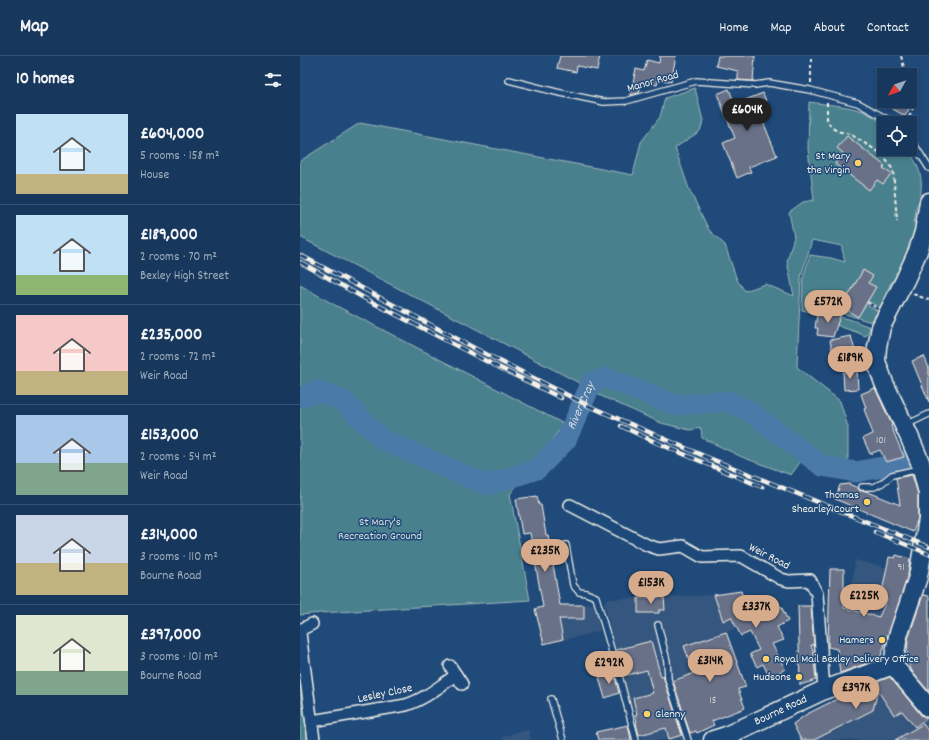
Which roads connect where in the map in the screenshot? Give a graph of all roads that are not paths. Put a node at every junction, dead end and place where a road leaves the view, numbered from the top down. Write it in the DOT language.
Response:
graph roads {
  1 [pos="509,80"];
  2 [pos="881,116"];
  3 [pos="917,149"];
  4 [pos="929,168"];
  5 [pos="929,202"];
  6 [pos="929,414"];
  7 [pos="904,426"];
  8 [pos="918,460"];
  9 [pos="862,487"];
  10 [pos="929,503"];
  11 [pos="570,505"];
  12 [pos="566,545"];
  13 [pos="924,579"];
  14 [pos="312,624"];
  15 [pos="658,625"];
  16 [pos="893,665"];
  17 [pos="456,675"];
  18 [pos="824,690"];
  19 [pos="551,699"];
  20 [pos="929,708"];
  21 [pos="312,721"];
  22 [pos="722,739"];
  23 [pos="314,740"];
  24 [pos="563,740"];
  25 [pos="636,740"];
  26 [pos="688,740"];
  1 -- 2 [label="lane, Manor Road"];
  3 -- 4 [label="lane"];
  5 -- 7 [label="main road"];
  6 -- 7 [label="lane"];
  7 -- 8 [label="main road"];
  8 -- 9 [label="lane"];
  8 -- 10 [label="main road"];
  10 -- 13 [label="main road"];
  11 -- 18 [label="street, Weir Road"];
  12 -- 25 [label="lane"];
  13 -- 16 [label="main road"];
  14 -- 21 [label="street"];
  15 -- 26 [label="lane"];
  16 -- 18 [label="main road, Bourne Road"];
  16 -- 20 [label="main road"];
  17 -- 21 [label="street, Lesley Close"];
  18 -- 22 [label="main road, Bourne Road"];
  19 -- 24 [label="lane"];
  21 -- 23 [label="street"];
}
